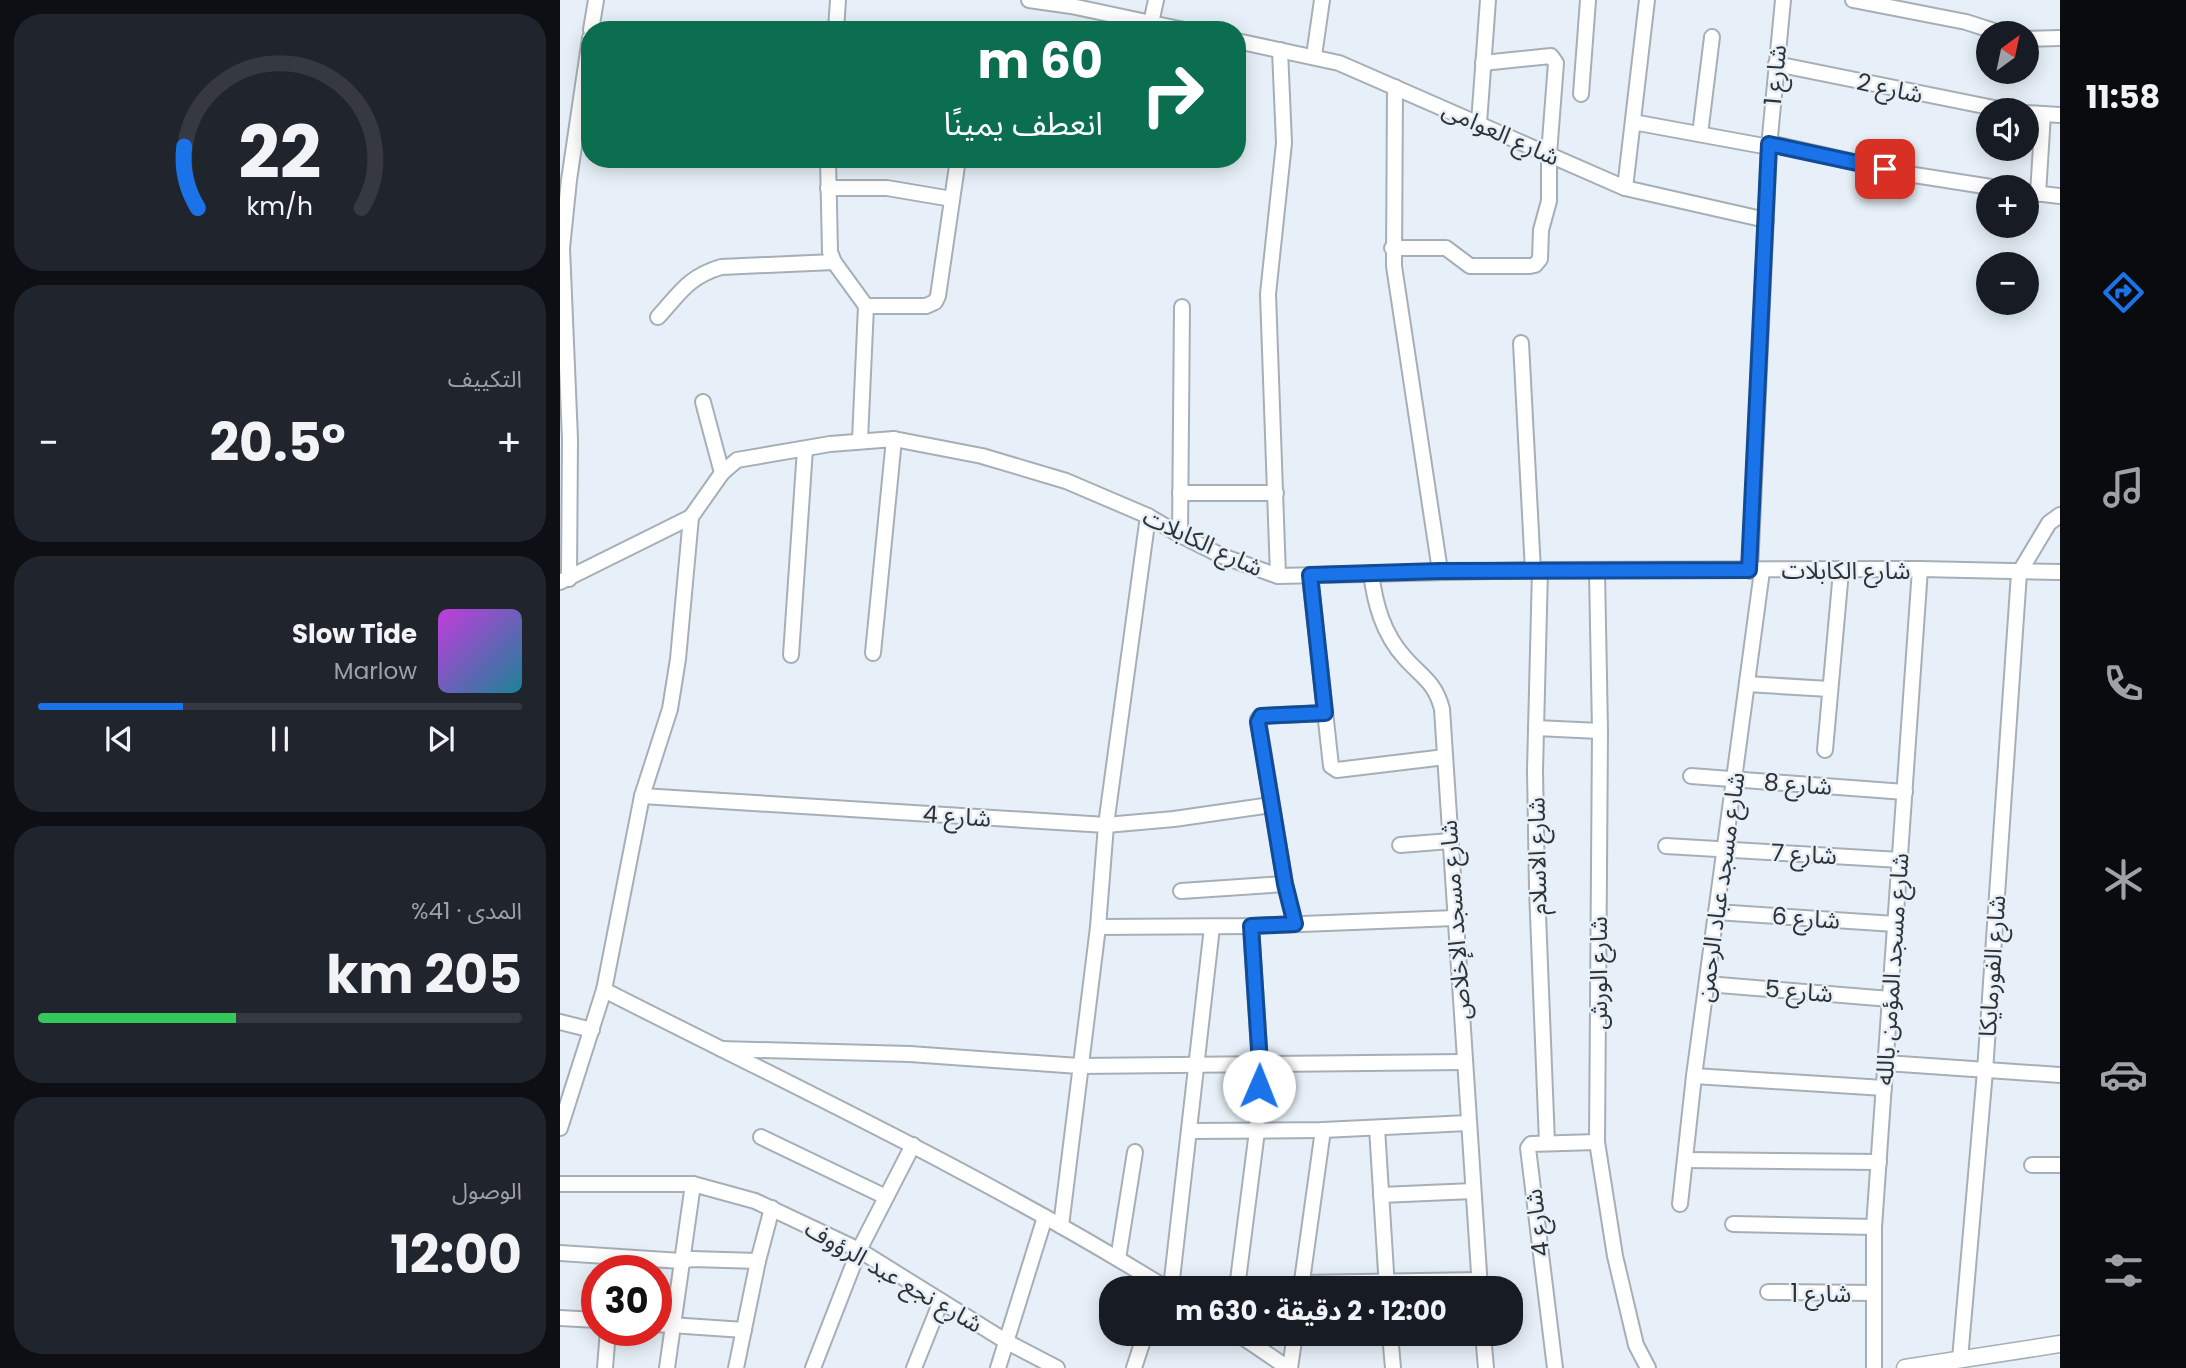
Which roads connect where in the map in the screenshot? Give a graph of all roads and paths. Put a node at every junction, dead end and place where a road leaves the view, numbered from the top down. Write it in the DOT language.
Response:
graph roads {
  1 [pos="596,0"];
  2 [pos="838,0"];
  3 [pos="1029,0"];
  4 [pos="1156,0"];
  5 [pos="1322,0"];
  6 [pos="1488,0"];
  7 [pos="1588,0"];
  8 [pos="1647,0"];
  9 [pos="1783,0"];
  10 [pos="1853,0"];
  11 [pos="1071,3"];
  12 [pos="592,21"];
  13 [pos="837,21"];
  14 [pos="1143,21"];
  15 [pos="1151,21"];
  16 [pos="1976,25"];
  17 [pos="1712,37"];
  18 [pos="2060,38"];
  19 [pos="2039,39"];
  20 [pos="1246,43"];
  21 [pos="1280,50"];
  22 [pos="1314,56"];
  23 [pos="1483,63"];
  24 [pos="1776,64"];
  25 [pos="1395,87"];
  26 [pos="1581,94"];
  27 [pos="1976,104"];
  28 [pos="2039,114"];
  29 [pos="2043,114"];
  30 [pos="2060,115"];
  31 [pos="1633,122"];
  32 [pos="1479,123"];
  33 [pos="581,124"];
  34 [pos="1700,134"];
  35 [pos="1769,145"];
  36 [pos="1549,154"];
  37 [pos="828,168"];
  38 [pos="957,168"];
  39 [pos="2035,175"];
  40 [pos="1976,185"];
  41 [pos="828,188"];
  42 [pos="1625,188"];
  43 [pos="2039,194"];
  44 [pos="2060,196"];
  45 [pos="952,199"];
  46 [pos="1766,220"];
  47 [pos="1392,248"];
  48 [pos="834,262"];
  49 [pos="866,306"];
  50 [pos="1182,307"];
  51 [pos="658,317"];
  52 [pos="563,333"];
  53 [pos="1521,343"];
  54 [pos="703,402"];
  55 [pos="565,438"];
  56 [pos="894,439"];
  57 [pos="860,440"];
  58 [pos="805,449"];
  59 [pos="722,473"];
  60 [pos="1180,494"];
  61 [pos="1276,494"];
  62 [pos="2060,515"];
  63 [pos="1148,516"];
  64 [pos="691,517"];
  65 [pos="1180,535"];
  66 [pos="1920,569"];
  67 [pos="1536,570"];
  68 [pos="1756,570"];
  69 [pos="1440,571"];
  70 [pos="1597,571"];
  71 [pos="1841,571"];
  72 [pos="2060,572"];
  73 [pos="1371,573"];
  74 [pos="2019,573"];
  75 [pos="1310,575"];
  76 [pos="1278,576"];
  77 [pos="564,580"];
  78 [pos="873,653"];
  79 [pos="791,655"];
  80 [pos="1747,684"];
  81 [pos="1829,689"];
  82 [pos="1325,713"];
  83 [pos="1536,728"];
  84 [pos="1600,731"];
  85 [pos="1825,750"];
  86 [pos="1445,757"];
  87 [pos="1691,776"];
  88 [pos="1734,780"];
  89 [pos="1905,792"];
  90 [pos="642,796"];
  91 [pos="1272,805"];
  92 [pos="1107,825"];
  93 [pos="1450,841"];
  94 [pos="1400,845"];
  95 [pos="1666,846"];
  96 [pos="1725,849"];
  97 [pos="1900,860"];
  98 [pos="1285,884"];
  99 [pos="1181,891"];
  100 [pos="1716,912"];
  101 [pos="1455,918"];
  102 [pos="1295,924"];
  103 [pos="1895,925"];
  104 [pos="1251,926"];
  105 [pos="1212,927"];
  106 [pos="1098,928"];
  107 [pos="1707,984"];
  108 [pos="604,990"];
  109 [pos="1890,999"];
  110 [pos="560,1022"];
  111 [pos="592,1030"];
  112 [pos="721,1049"];
  113 [pos="1464,1062"];
  114 [pos="1886,1063"];
  115 [pos="1260,1064"];
  116 [pos="1195,1065"];
  117 [pos="1079,1066"];
  118 [pos="1985,1071"];
  119 [pos="2060,1075"];
  120 [pos="1694,1076"];
  121 [pos="1884,1088"];
  122 [pos="1468,1123"];
  123 [pos="560,1128"];
  124 [pos="1377,1128"];
  125 [pos="1323,1130"];
  126 [pos="1189,1131"];
  127 [pos="1257,1131"];
  128 [pos="761,1137"];
  129 [pos="1597,1142"];
  130 [pos="1547,1143"];
  131 [pos="913,1145"];
  132 [pos="1135,1152"];
  133 [pos="1685,1160"];
  134 [pos="1879,1162"];
  135 [pos="2032,1165"];
  136 [pos="2060,1165"];
  137 [pos="560,1184"];
  138 [pos="693,1184"];
  139 [pos="1473,1191"];
  140 [pos="1381,1195"];
  141 [pos="886,1197"];
  142 [pos="1680,1204"];
  143 [pos="772,1208"];
  144 [pos="1045,1217"];
  145 [pos="1732,1224"];
  146 [pos="1061,1226"];
  147 [pos="1874,1227"];
  148 [pos="859,1250"];
  149 [pos="560,1253"];
  150 [pos="1118,1259"];
  151 [pos="681,1261"];
  152 [pos="758,1261"];
  153 [pos="1146,1276"];
  154 [pos="1166,1276"];
  155 [pos="1239,1276"];
  156 [pos="1303,1276"];
  157 [pos="1386,1276"];
  158 [pos="1479,1276"];
  159 [pos="1768,1292"];
  160 [pos="1874,1293"];
  161 [pos="941,1301"];
  162 [pos="560,1318"];
  163 [pos="581,1319"];
  164 [pos="673,1325"];
  165 [pos="744,1330"];
  166 [pos="1007,1342"];
  167 [pos="2060,1344"];
  168 [pos="607,1346"];
  169 [pos="1140,1346"];
  170 [pos="1256,1346"];
  171 [pos="1293,1346"];
  172 [pos="1391,1346"];
  173 [pos="1484,1346"];
  174 [pos="1960,1359"];
  175 [pos="605,1368"];
  176 [pos="667,1368"];
  177 [pos="736,1368"];
  178 [pos="813,1368"];
  179 [pos="914,1368"];
  180 [pos="999,1368"];
  181 [pos="1057,1368"];
  182 [pos="1134,1368"];
  183 [pos="1289,1368"];
  184 [pos="1393,1368"];
  185 [pos="1486,1368"];
  186 [pos="1555,1368"];
  187 [pos="1648,1368"];
  188 [pos="1874,1368"];
  189 [pos="1905,1368"];
  1 -- 12 [label="street"];
  2 -- 13 [label="street"];
  3 -- 11 [label="street"];
  4 -- 15 [label="street"];
  5 -- 22 [label="street"];
  6 -- 23 [label="street"];
  7 -- 26 [label="street"];
  8 -- 31 [label="street"];
  9 -- 24 [label="street, شارع 1"];
  10 -- 16 [label="street"];
  11 -- 14 [label="street"];
  17 -- 34 [label="street"];
  18 -- 19 [label="street"];
  20 -- 21 [label="street, شارع العوامى"];
  21 -- 22 [label="street, شارع العوامى"];
  21 -- 61 [label="street"];
  22 -- 25 [label="street, شارع العوامى"];
  23 -- 32 [label="street"];
  23 -- 36 [label="street"];
  24 -- 27 [label="street, شارع 2"];
  24 -- 35 [label="street, شارع 1"];
  25 -- 32 [label="street, شارع العوامى"];
  25 -- 47 [label="street"];
  28 -- 29 [label="street"];
  29 -- 30 [label="street"];
  29 -- 39 [label="street"];
  31 -- 34 [label="street"];
  31 -- 42 [label="street"];
  32 -- 36 [label="street, شارع العوامى"];
  33 -- 52 [label="street"];
  34 -- 35 [label="street"];
  35 -- 40 [label="street"];
  35 -- 46 [label="street, شارع 1"];
  36 -- 42 [label="street, شارع العوامى"];
  36 -- 47 [label="street"];
  37 -- 41 [label="street"];
  38 -- 45 [label="street"];
  41 -- 45 [label="street"];
  41 -- 48 [label="street"];
  42 -- 46 [label="street, شارع العوامى"];
  43 -- 44 [label="street"];
  45 -- 49 [label="street"];
  46 -- 68 [label="street, شارع 1"];
  47 -- 69 [label="street"];
  48 -- 49 [label="street"];
  48 -- 51 [label="street"];
  49 -- 57 [label="street"];
  50 -- 60 [label="street"];
  52 -- 55 [label="street"];
  53 -- 67 [label="street, شارع الاسلام"];
  54 -- 59 [label="street"];
  55 -- 77 [label="street"];
  56 -- 57 [label="street, شارع الكابلات"];
  56 -- 63 [label="street, شارع الكابلات"];
  56 -- 78 [label="street"];
  57 -- 58 [label="street, شارع الكابلات"];
  58 -- 59 [label="street, شارع الكابلات"];
  58 -- 79 [label="street"];
  59 -- 64 [label="street, شارع الكابلات"];
  60 -- 61 [label="street"];
  60 -- 65 [label="street"];
  61 -- 76 [label="street"];
  62 -- 74 [label="street"];
  63 -- 65 [label="street, شارع الكابلات"];
  63 -- 92 [label="street"];
  64 -- 77 [label="street, شارع الكابلات"];
  64 -- 90 [label="street"];
  65 -- 76 [label="street, شارع الكابلات"];
  66 -- 71 [label="street, شارع الكابلات"];
  66 -- 74 [label="street, شارع الكابلات"];
  66 -- 89 [label="street, شارع مسجد المؤمن بالله"];
  67 -- 69 [label="street, شارع الكابلات"];
  67 -- 70 [label="street, شارع الكابلات"];
  67 -- 83 [label="street, شارع الاسلام"];
  68 -- 70 [label="street, شارع الكابلات"];
  68 -- 71 [label="street, شارع الكابلات"];
  68 -- 80 [label="street, شارع مسجد عباد الرحمن"];
  69 -- 73 [label="street, شارع الكابلات"];
  70 -- 84 [label="street, شارع الورش"];
  71 -- 81 [label="street"];
  72 -- 74 [label="street, شارع الكابلات"];
  73 -- 75 [label="street, شارع الكابلات"];
  73 -- 86 [label="street, شارع مسجد الإخلاص"];
  74 -- 118 [label="street, شارع الفورمايكا"];
  75 -- 76 [label="street, شارع الكابلات"];
  75 -- 82 [label="street"];
  80 -- 81 [label="street"];
  80 -- 88 [label="street, شارع مسجد عباد الرحمن"];
  81 -- 85 [label="street"];
  82 -- 86 [label="street"];
  82 -- 91 [label="street"];
  83 -- 84 [label="street"];
  83 -- 130 [label="street, شارع الاسلام"];
  84 -- 129 [label="street, شارع الورش"];
  86 -- 93 [label="street, شارع مسجد الإخلاص"];
  87 -- 88 [label="street, شارع 8"];
  88 -- 89 [label="street, شارع 8"];
  88 -- 96 [label="street, شارع مسجد عباد الرحمن"];
  89 -- 97 [label="street, شارع مسجد المؤمن بالله"];
  90 -- 92 [label="street, شارع 4"];
  90 -- 108 [label="street"];
  91 -- 92 [label="street, شارع 4"];
  91 -- 98 [label="street"];
  92 -- 106 [label="street"];
  93 -- 94 [label="street"];
  93 -- 101 [label="street, شارع مسجد الإخلاص"];
  95 -- 96 [label="street, شارع 7"];
  96 -- 97 [label="street, شارع 7"];
  96 -- 100 [label="street, شارع مسجد عباد الرحمن"];
  97 -- 103 [label="street, شارع مسجد المؤمن بالله"];
  98 -- 99 [label="street"];
  98 -- 102 [label="street"];
  100 -- 103 [label="street, شارع 6"];
  100 -- 107 [label="street, شارع مسجد عباد الرحمن"];
  101 -- 102 [label="street"];
  101 -- 113 [label="street, شارع مسجد الإخلاص"];
  102 -- 104 [label="street"];
  103 -- 109 [label="street, شارع مسجد المؤمن بالله"];
  104 -- 105 [label="street"];
  104 -- 115 [label="street"];
  105 -- 106 [label="street"];
  105 -- 116 [label="street"];
  106 -- 117 [label="street"];
  107 -- 109 [label="street, شارع 5"];
  107 -- 120 [label="street, شارع مسجد عباد الرحمن"];
  108 -- 111 [label="street"];
  108 -- 112 [label="street"];
  109 -- 114 [label="street, شارع مسجد المؤمن بالله"];
  110 -- 111 [label="street"];
  111 -- 123 [label="street"];
  112 -- 117 [label="street"];
  112 -- 131 [label="street"];
  113 -- 115 [label="street"];
  113 -- 122 [label="street, شارع مسجد الإخلاص"];
  114 -- 118 [label="street"];
  114 -- 121 [label="street, شارع مسجد المؤمن بالله"];
  115 -- 116 [label="street"];
  115 -- 127 [label="street"];
  116 -- 117 [label="street"];
  116 -- 126 [label="street"];
  117 -- 146 [label="street"];
  118 -- 119 [label="street"];
  118 -- 174 [label="street, شارع الفورمايكا"];
  120 -- 121 [label="street"];
  120 -- 133 [label="street, شارع مسجد عباد الرحمن"];
  121 -- 134 [label="street, شارع مسجد المؤمن بالله"];
  122 -- 124 [label="street"];
  122 -- 139 [label="street, شارع مسجد الإخلاص"];
  124 -- 125 [label="street"];
  124 -- 140 [label="street"];
  125 -- 127 [label="street"];
  125 -- 156 [label="street"];
  126 -- 127 [label="street"];
  126 -- 154 [label="street"];
  127 -- 155 [label="street"];
  128 -- 141 [label="street"];
  129 -- 130 [label="street"];
  129 -- 187 [label="street, شارع الورش"];
  130 -- 186 [label="street, شارع 4"];
  131 -- 141 [label="street"];
  131 -- 144 [label="street"];
  132 -- 150 [label="street"];
  133 -- 134 [label="street"];
  133 -- 142 [label="street, شارع مسجد عباد الرحمن"];
  134 -- 147 [label="street, شارع مسجد المؤمن بالله"];
  135 -- 136 [label="street"];
  137 -- 138 [label="street, شارع نجع عبد الرؤوف"];
  138 -- 143 [label="street, شارع نجع عبد الرؤوف"];
  138 -- 151 [label="street"];
  139 -- 140 [label="street"];
  139 -- 158 [label="street, شارع مسجد الإخلاص"];
  140 -- 157 [label="street"];
  141 -- 148 [label="street"];
  143 -- 148 [label="street, شارع نجع عبد الرؤوف"];
  143 -- 152 [label="street"];
  144 -- 146 [label="street"];
  144 -- 166 [label="street"];
  145 -- 147 [label="street"];
  146 -- 150 [label="street"];
  147 -- 160 [label="street, شارع مسجد المؤمن بالله"];
  148 -- 161 [label="street, شارع نجع عبد الرؤوف"];
  148 -- 178 [label="street"];
  149 -- 151 [label="street"];
  150 -- 153 [label="street"];
  151 -- 152 [label="street"];
  151 -- 164 [label="street"];
  152 -- 165 [label="street"];
  159 -- 160 [label="street, شارع 1"];
  160 -- 188 [label="street, شارع مسجد المؤمن بالله"];
  161 -- 166 [label="street, شارع نجع عبد الرؤوف"];
  161 -- 179 [label="street"];
  162 -- 163 [label="street"];
  164 -- 165 [label="street"];
  164 -- 176 [label="street"];
  165 -- 177 [label="street"];
  166 -- 180 [label="street"];
  166 -- 181 [label="street, شارع نجع عبد الرؤوف"];
  167 -- 174 [label="street"];
  168 -- 175 [label="street"];
  169 -- 182 [label="street"];
  170 -- 183 [label="street"];
  171 -- 183 [label="street"];
  172 -- 184 [label="street"];
  173 -- 185 [label="street"];
  174 -- 189 [label="street"];
}
